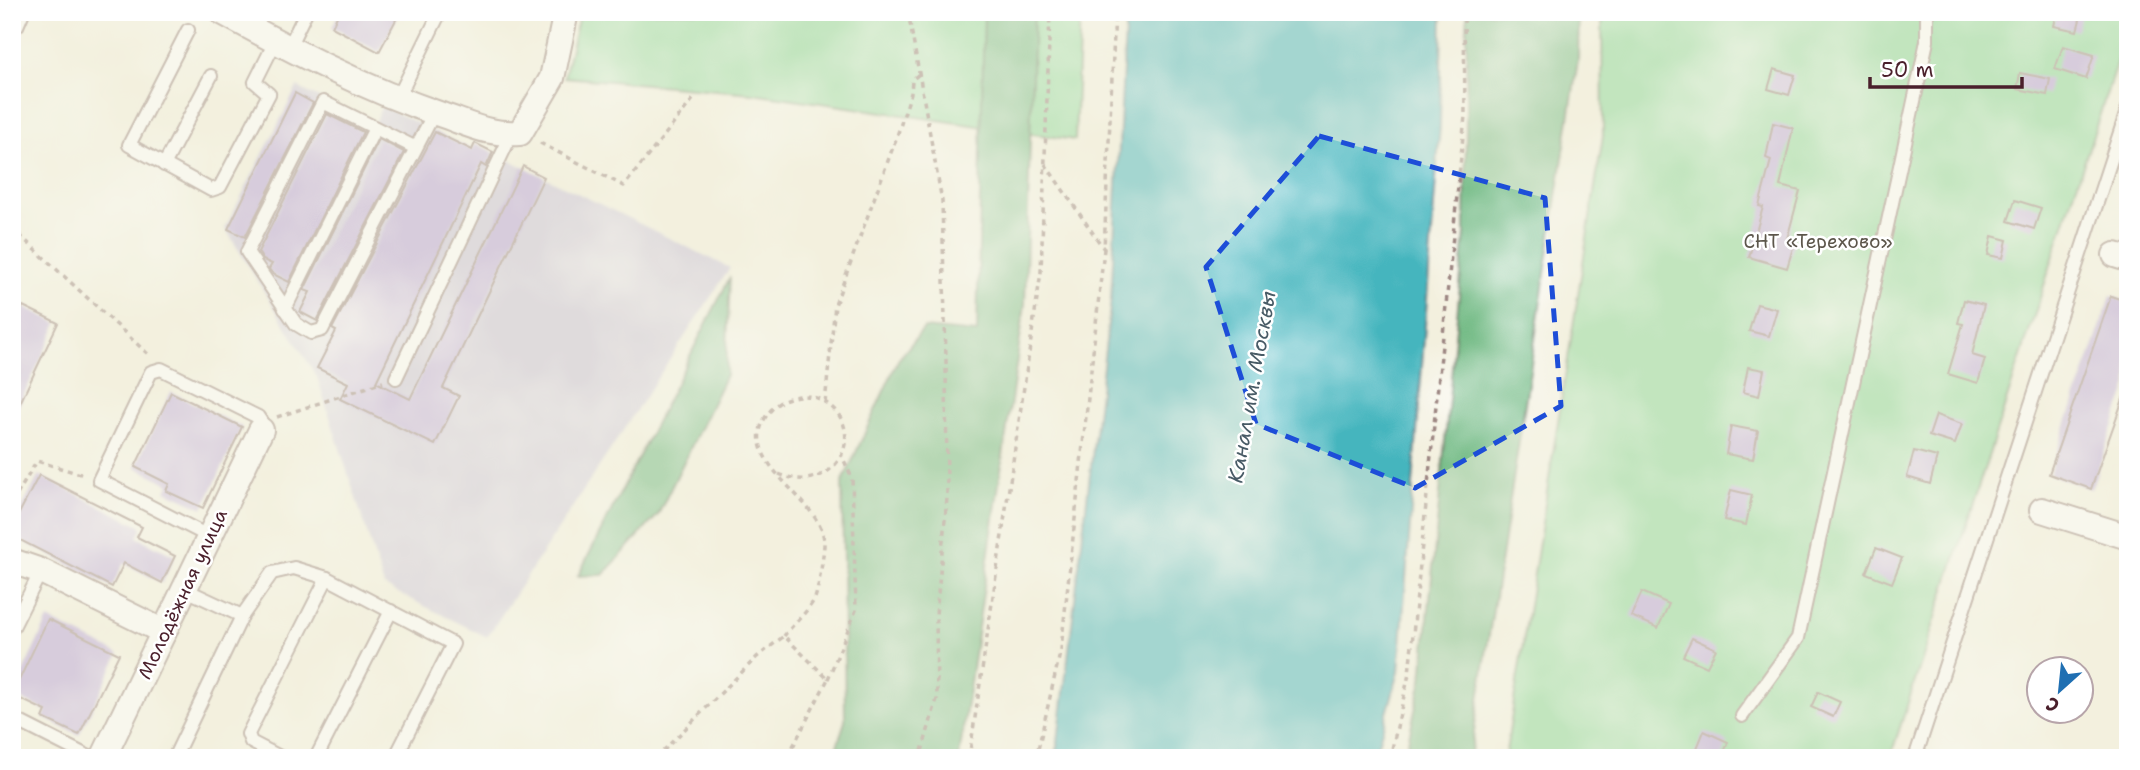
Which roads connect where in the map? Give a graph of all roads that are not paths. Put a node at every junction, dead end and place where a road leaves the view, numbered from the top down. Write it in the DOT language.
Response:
graph roads {
  1 [pos="23,12"];
  2 [pos="223,12"];
  3 [pos="306,12"];
  4 [pos="440,12"];
  5 [pos="566,12"];
  6 [pos="1927,12"];
  7 [pos="12,23"];
  8 [pos="188,30"];
  9 [pos="282,45"];
  10 [pos="211,76"];
  11 [pos="397,100"];
  12 [pos="2128,108"];
  13 [pos="434,113"];
  14 [pos="375,128"];
  15 [pos="516,133"];
  16 [pos="416,148"];
  17 [pos="164,165"];
  18 [pos="285,309"];
  19 [pos="396,377"];
  20 [pos="261,426"];
  21 [pos="2042,510"];
  22 [pos="208,536"];
  23 [pos="2128,537"];
  24 [pos="12,561"];
  25 [pos="41,571"];
  26 [pos="327,578"];
  27 [pos="184,589"];
  28 [pos="391,611"];
  29 [pos="242,616"];
  30 [pos="12,629"];
  31 [pos="164,632"];
  32 [pos="1742,716"];
  33 [pos="12,718"];
  34 [pos="91,758"];
  35 [pos="103,758"];
  36 [pos="174,758"];
  37 [pos="282,758"];
  38 [pos="316,758"];
  39 [pos="395,758"];
  40 [pos="1915,758"];
  1 -- 7 [label="lane"];
  2 -- 9 [label="street"];
  3 -- 9 [label="lane"];
  4 -- 11 [label="lane"];
  5 -- 15 [label="street"];
  6 -- 32 [label="lane"];
  8 -- 17 [label="lane"];
  9 -- 11 [label="street"];
  9 -- 17 [label="lane"];
  10 -- 17 [label="lane"];
  11 -- 13 [label="street"];
  12 -- 40 [label="lane"];
  13 -- 15 [label="street"];
  13 -- 16 [label="lane"];
  14 -- 16 [label="lane"];
  14 -- 18 [label="lane"];
  14 -- 18 [label="lane"];
  15 -- 19 [label="lane"];
  16 -- 18 [label="lane"];
  20 -- 22 [label="street, Молодёжная улица"];
  20 -- 22 [label="lane"];
  21 -- 23 [label="street"];
  22 -- 27 [label="street, Молодёжная улица"];
  24 -- 25 [label="street"];
  25 -- 30 [label="lane"];
  25 -- 31 [label="street"];
  26 -- 28 [label="lane"];
  26 -- 29 [label="lane"];
  26 -- 37 [label="lane"];
  27 -- 29 [label="lane"];
  27 -- 31 [label="street, Молодёжная улица"];
  28 -- 38 [label="lane"];
  28 -- 39 [label="lane"];
  29 -- 36 [label="lane"];
  31 -- 35 [label="street, Молодёжная улица"];
  33 -- 34 [label="lane"];
}
